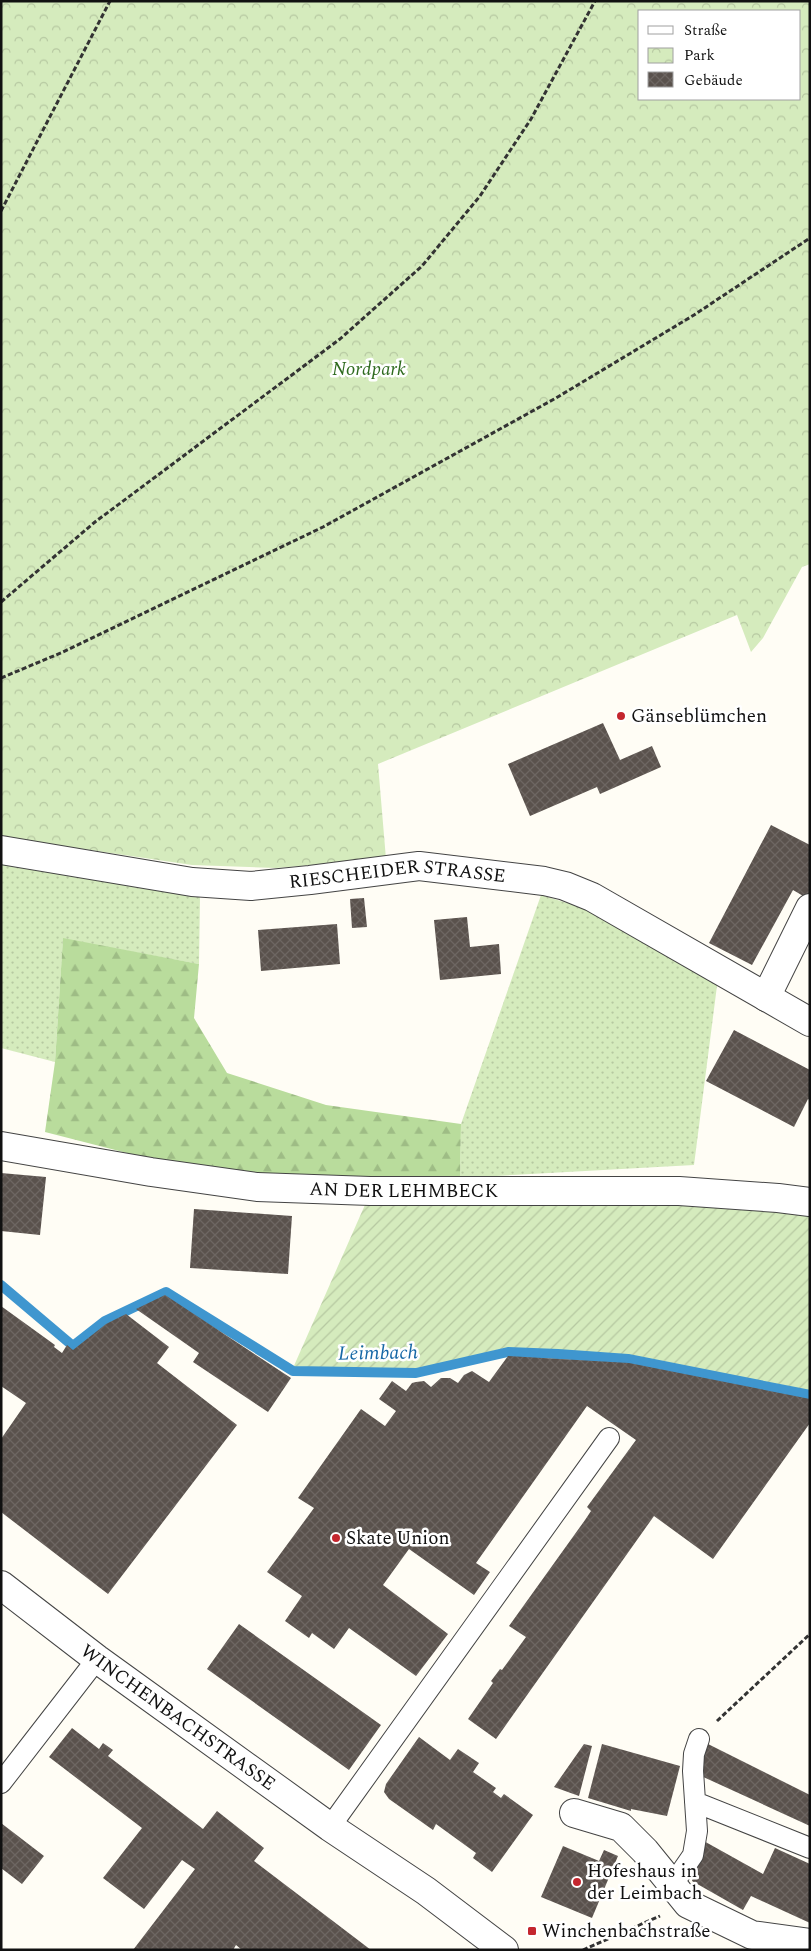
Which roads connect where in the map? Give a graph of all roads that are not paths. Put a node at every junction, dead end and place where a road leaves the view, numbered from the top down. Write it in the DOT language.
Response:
graph roads {
  1 [pos="1,850"];
  2 [pos="810,908"];
  3 [pos="766,997"];
  4 [pos="810,1022"];
  5 [pos="1,1146"];
  6 [pos="810,1202"];
  7 [pos="610,1438"];
  8 [pos="1,1585"];
  9 [pos="97,1659"];
  10 [pos="699,1739"];
  11 [pos="1,1783"];
  12 [pos="695,1802"];
  13 [pos="574,1813"];
  14 [pos="330,1827"];
  15 [pos="810,1848"];
  16 [pos="680,1894"];
  17 [pos="810,1943"];
  18 [pos="504,1950"];
  1 -- 3 [label="street, RIESCHEIDER STRASSE"];
  2 -- 3 [label="street"];
  3 -- 4 [label="street, RIESCHEIDER STRASSE"];
  5 -- 6 [label="street, AN DER LEHMBECK"];
  7 -- 14 [label="lane"];
  8 -- 9 [label="street, WINCHENBACHSTRASSE"];
  9 -- 11 [label="lane"];
  9 -- 14 [label="street, WINCHENBACHSTRASSE"];
  10 -- 12 [label="lane"];
  12 -- 15 [label="lane"];
  12 -- 16 [label="lane"];
  13 -- 16 [label="street"];
  14 -- 18 [label="street, WINCHENBACHSTRASSE"];
  16 -- 17 [label="street"];
}
